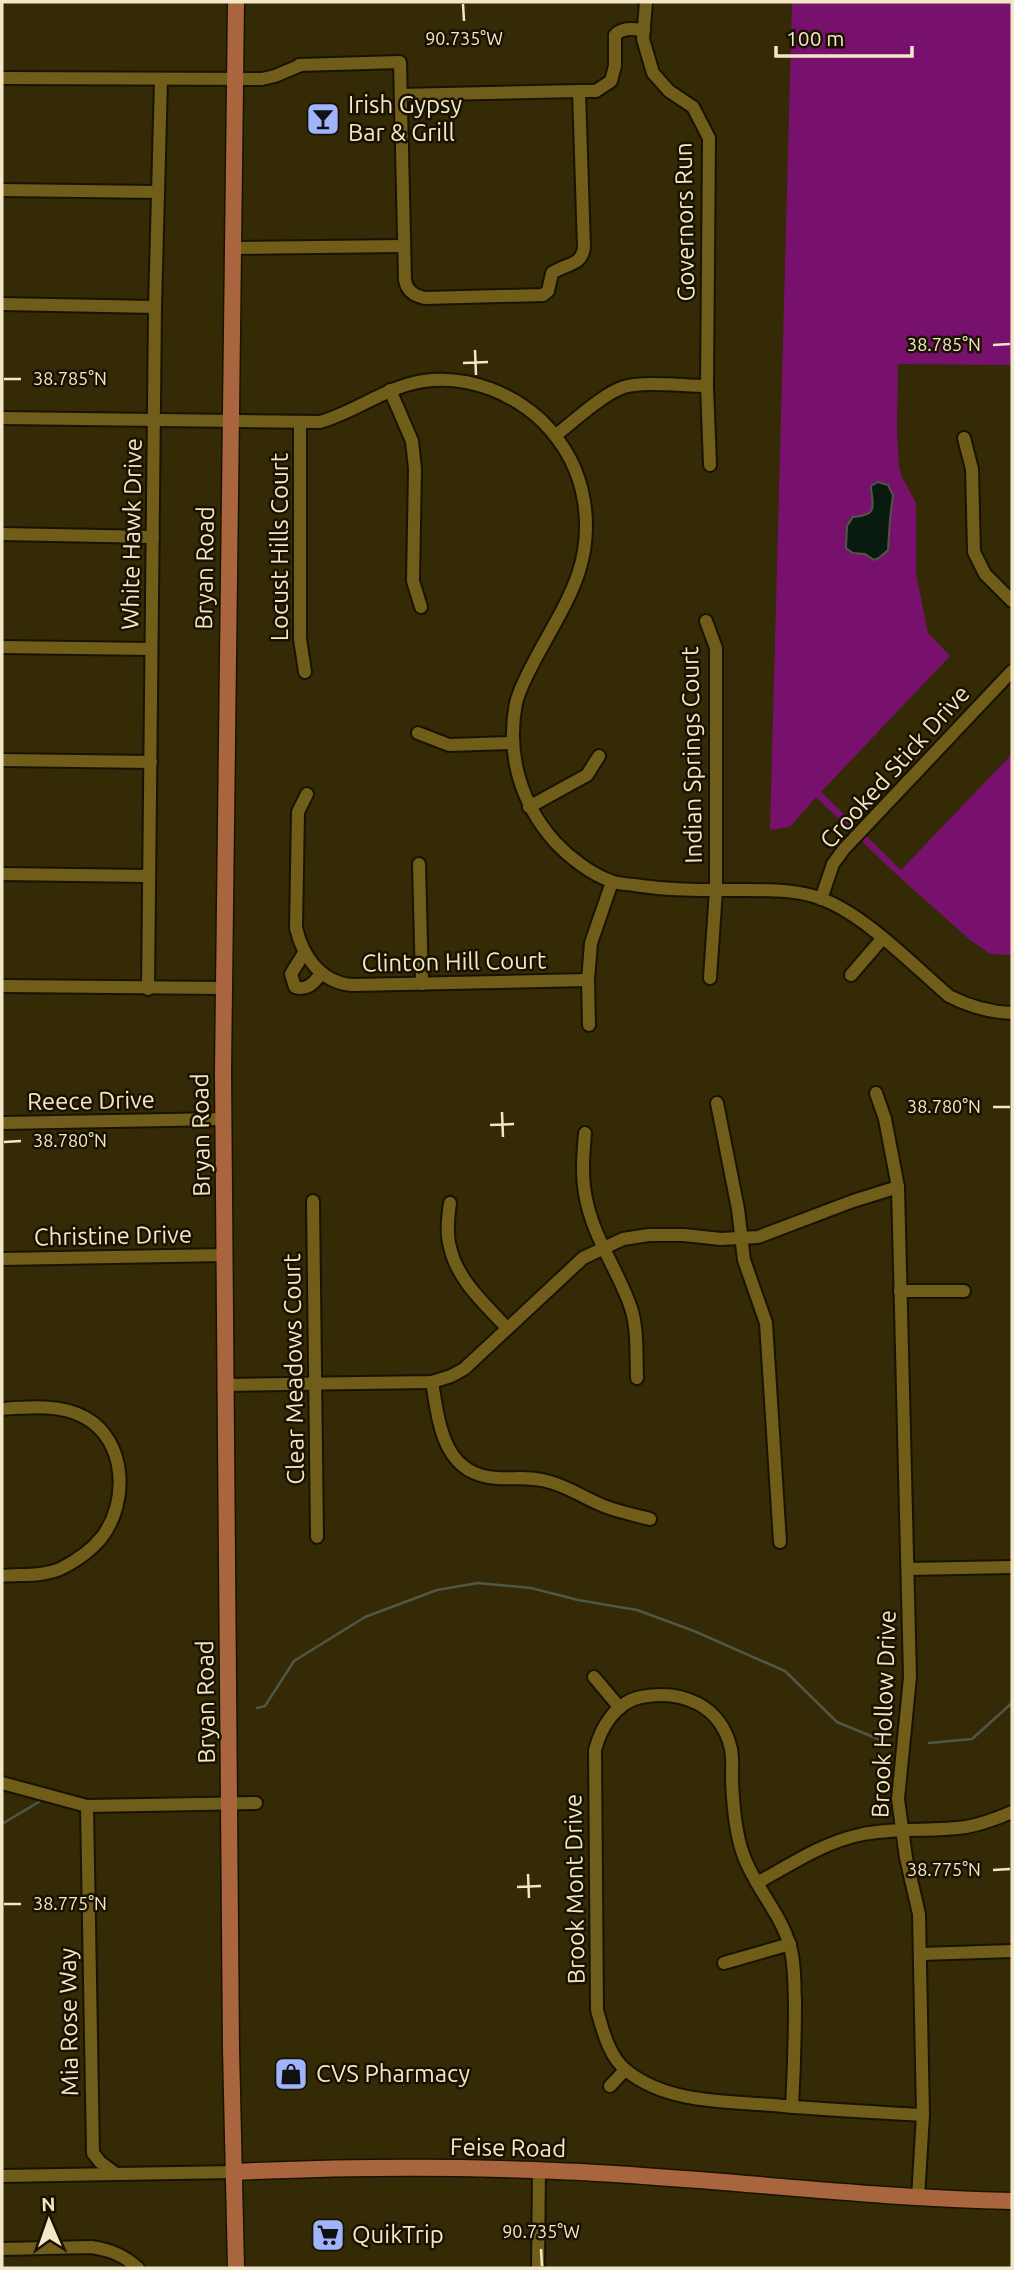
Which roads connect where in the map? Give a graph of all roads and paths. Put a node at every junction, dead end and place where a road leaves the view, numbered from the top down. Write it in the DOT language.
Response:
graph roads {
  1 [pos="236,2"];
  2 [pos="646,2"];
  3 [pos="644,30"];
  4 [pos="2,78"];
  5 [pos="234,79"];
  6 [pos="161,80"];
  7 [pos="579,91"];
  8 [pos="401,95"];
  9 [pos="2,190"];
  10 [pos="158,192"];
  11 [pos="404,246"];
  12 [pos="232,248"];
  13 [pos="2,304"];
  14 [pos="155,307"];
  15 [pos="707,386"];
  16 [pos="390,390"];
  17 [pos="2,418"];
  18 [pos="154,420"];
  19 [pos="230,421"];
  20 [pos="300,422"];
  21 [pos="556,435"];
  22 [pos="964,438"];
  23 [pos="710,465"];
  24 [pos="2,534"];
  25 [pos="153,537"];
  26 [pos="1012,601"];
  27 [pos="421,607"];
  28 [pos="706,621"];
  29 [pos="2,648"];
  30 [pos="151,649"];
  31 [pos="1012,671"];
  32 [pos="305,672"];
  33 [pos="418,733"];
  34 [pos="513,743"];
  35 [pos="599,756"];
  36 [pos="2,760"];
  37 [pos="151,762"];
  38 [pos="307,794"];
  39 [pos="529,807"];
  40 [pos="419,864"];
  41 [pos="2,874"];
  42 [pos="148,876"];
  43 [pos="612,882"];
  44 [pos="716,890"];
  45 [pos="821,899"];
  46 [pos="882,939"];
  47 [pos="304,953"];
  48 [pos="323,973"];
  49 [pos="851,975"];
  50 [pos="710,978"];
  51 [pos="588,980"];
  52 [pos="422,984"];
  53 [pos="2,986"];
  54 [pos="223,988"];
  55 [pos="148,989"];
  56 [pos="1012,1013"];
  57 [pos="589,1025"];
  58 [pos="876,1093"];
  59 [pos="717,1103"];
  60 [pos="223,1119"];
  61 [pos="2,1124"];
  62 [pos="585,1133"];
  63 [pos="898,1187"];
  64 [pos="313,1201"];
  65 [pos="450,1203"];
  66 [pos="741,1239"];
  67 [pos="604,1247"];
  68 [pos="225,1255"];
  69 [pos="2,1259"];
  70 [pos="900,1291"];
  71 [pos="964,1291"];
  72 [pos="507,1328"];
  73 [pos="637,1378"];
  74 [pos="432,1382"];
  75 [pos="315,1384"];
  76 [pos="226,1385"];
  77 [pos="2,1409"];
  78 [pos="650,1519"];
  79 [pos="317,1536"];
  80 [pos="780,1542"];
  81 [pos="1012,1567"];
  82 [pos="908,1569"];
  83 [pos="2,1576"];
  84 [pos="594,1677"];
  85 [pos="620,1708"];
  86 [pos="2,1783"];
  87 [pos="230,1803"];
  88 [pos="256,1803"];
  89 [pos="87,1806"];
  90 [pos="1012,1812"];
  91 [pos="901,1829"];
  92 [pos="757,1882"];
  93 [pos="790,1944"];
  94 [pos="1012,1951"];
  95 [pos="920,1954"];
  96 [pos="724,1963"];
  97 [pos="625,2070"];
  98 [pos="610,2086"];
  99 [pos="792,2107"];
  100 [pos="923,2115"];
  101 [pos="93,2153"];
  102 [pos="539,2170"];
  103 [pos="234,2172"];
  104 [pos="70,2174"];
  105 [pos="116,2174"];
  106 [pos="2,2176"];
  107 [pos="918,2199"];
  108 [pos="1012,2201"];
  109 [pos="2,2249"];
  110 [pos="138,2268"];
  111 [pos="236,2268"];
  112 [pos="538,2268"];
  1 -- 5 [label="main road, Bryan Road"];
  2 -- 3 [label="street, Governors Run"];
  3 -- 7 [label="street"];
  3 -- 15 [label="street, Governors Run"];
  4 -- 6 [label="street"];
  5 -- 6 [label="street"];
  5 -- 8 [label="street"];
  5 -- 12 [label="main road, Bryan Road"];
  6 -- 10 [label="street, White Hawk Drive"];
  7 -- 8 [label="street"];
  7 -- 11 [label="street"];
  8 -- 11 [label="street"];
  9 -- 10 [label="street"];
  10 -- 14 [label="street, White Hawk Drive"];
  11 -- 12 [label="street"];
  12 -- 19 [label="main road, Bryan Road"];
  13 -- 14 [label="street"];
  14 -- 18 [label="street, White Hawk Drive"];
  15 -- 21 [label="street"];
  15 -- 23 [label="street, Governors Run"];
  16 -- 20 [label="street"];
  16 -- 21 [label="street"];
  16 -- 27 [label="street"];
  17 -- 18 [label="street"];
  18 -- 19 [label="street"];
  18 -- 25 [label="street, White Hawk Drive"];
  19 -- 20 [label="street"];
  19 -- 54 [label="main road, Bryan Road"];
  20 -- 32 [label="street, Locust Hills Court"];
  21 -- 34 [label="street"];
  22 -- 26 [label="street"];
  24 -- 25 [label="street"];
  25 -- 30 [label="street, White Hawk Drive"];
  28 -- 44 [label="street, Indian Springs Court"];
  29 -- 30 [label="street"];
  30 -- 37 [label="street, White Hawk Drive"];
  31 -- 45 [label="street, Crooked Stick Drive"];
  33 -- 34 [label="street"];
  34 -- 39 [label="street"];
  35 -- 39 [label="street"];
  36 -- 37 [label="street"];
  37 -- 42 [label="street, White Hawk Drive"];
  38 -- 47 [label="street"];
  39 -- 43 [label="street"];
  40 -- 52 [label="street"];
  41 -- 42 [label="street"];
  42 -- 55 [label="street, White Hawk Drive"];
  43 -- 44 [label="street"];
  43 -- 51 [label="street"];
  44 -- 45 [label="street"];
  44 -- 50 [label="street, Indian Springs Court"];
  45 -- 46 [label="street"];
  46 -- 49 [label="street"];
  46 -- 56 [label="street"];
  47 -- 48 [label="street, Clinton Hill Court"];
  47 -- 48 [label="street"];
  48 -- 52 [label="street, Clinton Hill Court"];
  51 -- 52 [label="street, Clinton Hill Court"];
  51 -- 57 [label="street"];
  53 -- 55 [label="street"];
  54 -- 55 [label="street"];
  54 -- 60 [label="main road, Bryan Road"];
  58 -- 63 [label="street, Brook Hollow Drive"];
  59 -- 66 [label="street"];
  60 -- 61 [label="street, Reece Drive"];
  60 -- 68 [label="main road, Bryan Road"];
  62 -- 67 [label="street"];
  63 -- 66 [label="street"];
  63 -- 70 [label="street, Brook Hollow Drive"];
  64 -- 75 [label="street, Clear Meadows Court"];
  65 -- 72 [label="street"];
  66 -- 67 [label="street"];
  66 -- 80 [label="street"];
  67 -- 72 [label="street"];
  67 -- 73 [label="street"];
  68 -- 69 [label="street, Christine Drive"];
  68 -- 76 [label="main road, Bryan Road"];
  70 -- 71 [label="street"];
  70 -- 82 [label="street, Brook Hollow Drive"];
  72 -- 74 [label="street"];
  74 -- 75 [label="street"];
  74 -- 78 [label="street"];
  75 -- 76 [label="street"];
  75 -- 79 [label="street, Clear Meadows Court"];
  76 -- 87 [label="main road, Bryan Road"];
  77 -- 83 [label="street"];
  81 -- 82 [label="street"];
  82 -- 91 [label="street, Brook Hollow Drive"];
  84 -- 85 [label="street"];
  85 -- 92 [label="street, Brook Mont Drive"];
  85 -- 97 [label="street, Brook Mont Drive"];
  86 -- 89 [label="street"];
  87 -- 88 [label="street"];
  87 -- 89 [label="street"];
  87 -- 103 [label="main road, Bryan Road"];
  89 -- 101 [label="street, Mia Rose Way"];
  90 -- 91 [label="street"];
  91 -- 92 [label="street"];
  91 -- 95 [label="street, Brook Hollow Drive"];
  92 -- 93 [label="street, Brook Mont Drive"];
  93 -- 96 [label="street"];
  93 -- 99 [label="street, Brook Mont Drive"];
  94 -- 95 [label="street"];
  95 -- 100 [label="street, Brook Hollow Drive"];
  97 -- 98 [label="street"];
  97 -- 99 [label="street, Brook Mont Drive"];
  99 -- 100 [label="street, Brook Mont Drive"];
  100 -- 107 [label="street, Brook Hollow Drive"];
  101 -- 104 [label="street"];
  101 -- 105 [label="street"];
  102 -- 103 [label="main road, Feise Road"];
  102 -- 107 [label="main road, Feise Road"];
  102 -- 112 [label="street"];
  103 -- 105 [label="street, Feise Road"];
  103 -- 111 [label="main road, Bryan Road"];
  104 -- 105 [label="street, Feise Road"];
  104 -- 106 [label="street, Feise Road"];
  107 -- 108 [label="main road, Feise Road"];
  109 -- 110 [label="street"];
}
